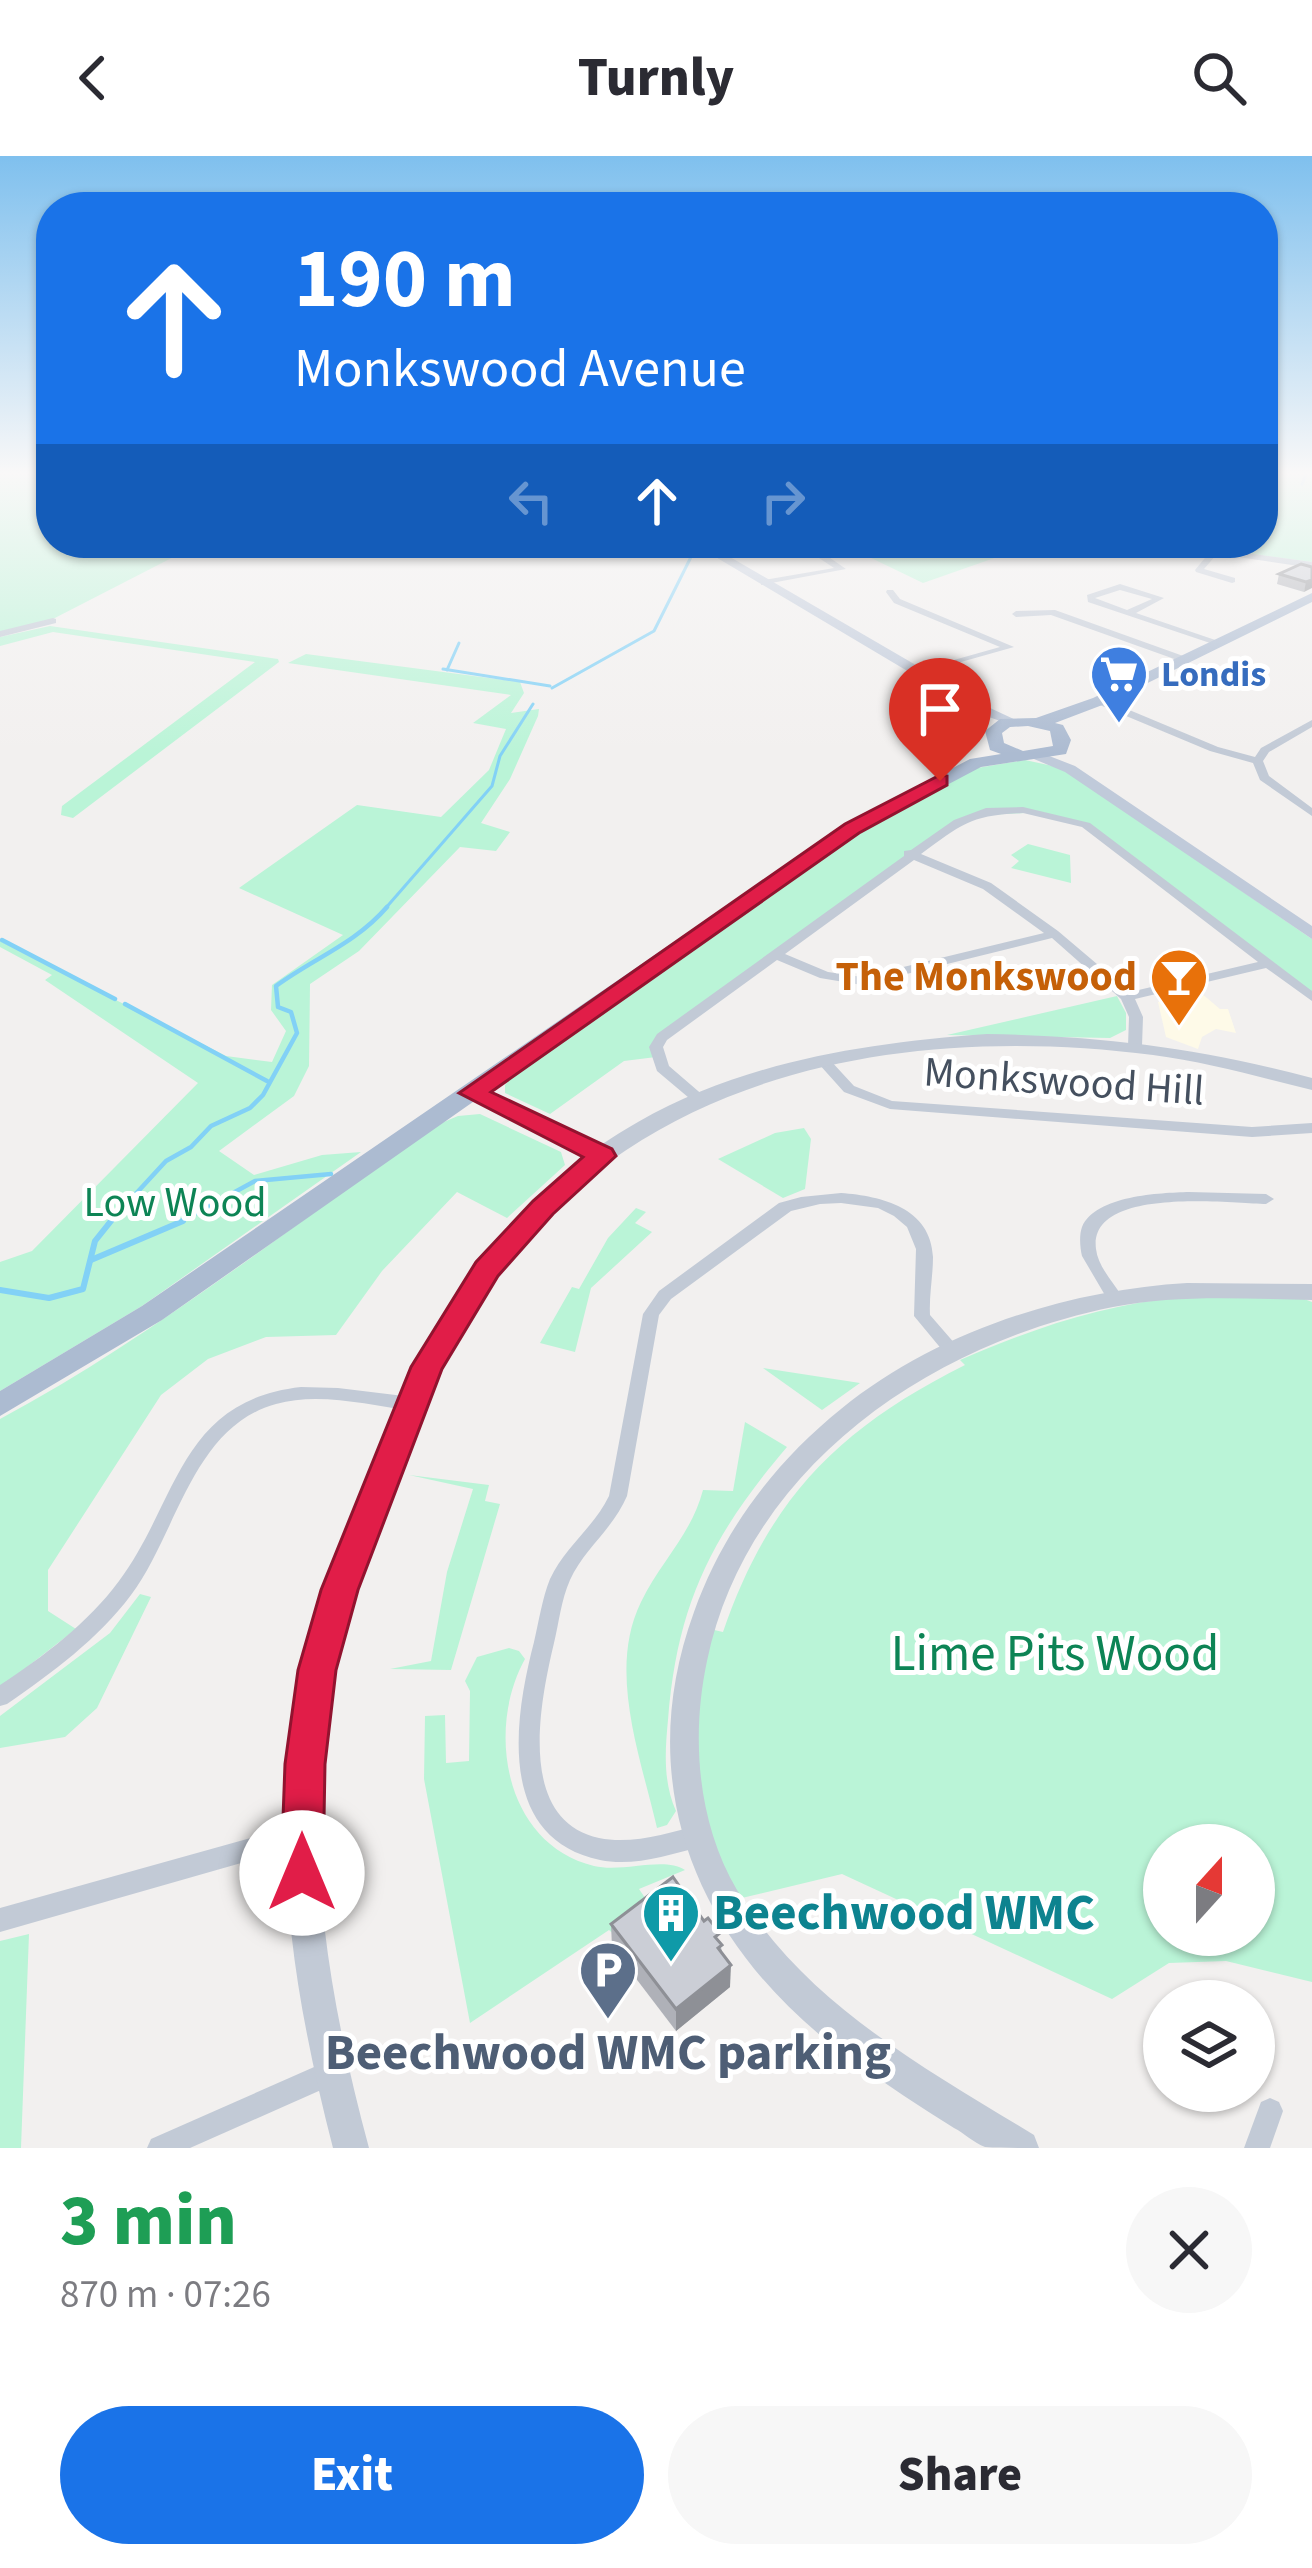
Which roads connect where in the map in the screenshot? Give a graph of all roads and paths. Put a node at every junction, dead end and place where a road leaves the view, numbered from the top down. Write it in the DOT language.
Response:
graph roads {
  1 [pos="739,568"];
  2 [pos="842,568"];
  3 [pos="1194,568"];
  4 [pos="1232,580"];
  5 [pos="764,583"];
  6 [pos="890,592"];
  7 [pos="1312,597"];
  8 [pos="1016,614"];
  9 [pos="1129,614"];
  10 [pos="53,621"];
  11 [pos="0,634"];
  12 [pos="1219,643"];
  13 [pos="1183,659"];
  14 [pos="917,673"];
  15 [pos="1099,701"];
  16 [pos="983,710"];
  17 [pos="1011,722"];
  18 [pos="1061,723"];
  19 [pos="1312,723"];
  20 [pos="994,739"];
  21 [pos="1060,750"];
  22 [pos="1030,756"];
  23 [pos="1258,761"];
  24 [pos="976,764"];
  25 [pos="1070,769"];
  26 [pos="1312,813"];
  27 [pos="908,853"];
  28 [pos="1054,934"];
  29 [pos="1312,934"];
  30 [pos="774,954"];
  31 [pos="1267,964"];
  32 [pos="1127,997"];
  33 [pos="1312,998"];
  34 [pos="1135,1046"];
  35 [pos="825,1063"];
  36 [pos="1312,1084"];
  37 [pos="472,1093"];
  38 [pos="700,1100"];
  39 [pos="1312,1128"];
  40 [pos="602,1156"];
  41 [pos="1266,1199"];
  42 [pos="1312,1292"];
  43 [pos="1115,1298"];
  44 [pos="954,1352"];
  45 [pos="412,1404"];
  46 [pos="0,1405"];
  47 [pos="0,1697"];
  48 [pos="301,1835"];
  49 [pos="700,1836"];
  50 [pos="0,1920"];
  51 [pos="330,2073"];
  52 [pos="1270,2112"];
  53 [pos="160,2148"];
  54 [pos="351,2148"];
  55 [pos="1021,2148"];
  56 [pos="1257,2148"];
  1 -- 5 [label="main road"];
  2 -- 5 [label="street"];
  3 -- 4 [label="street"];
  5 -- 14 [label="main road"];
  6 -- 14 [label="street"];
  7 -- 12 [label="main road"];
  8 -- 13 [label="street"];
  9 -- 9 [label="street"];
  9 -- 12 [label="street"];
  10 -- 11 [label="street"];
  12 -- 13 [label="main road"];
  13 -- 15 [label="main road"];
  14 -- 16 [label="main road"];
  15 -- 18 [label="main road"];
  15 -- 23 [label="street"];
  16 -- 17 [label="main road"];
  16 -- 20 [label="main road"];
  17 -- 18 [label="main road"];
  17 -- 20 [label="main road"];
  18 -- 21 [label="main road"];
  19 -- 23 [label="street"];
  20 -- 22 [label="main road"];
  20 -- 24 [label="main road"];
  21 -- 22 [label="main road"];
  21 -- 25 [label="main road"];
  22 -- 24 [label="main road"];
  22 -- 25 [label="main road"];
  23 -- 26 [label="street"];
  24 -- 37 [label="main road"];
  25 -- 29 [label="main road"];
  27 -- 28 [label="street"];
  27 -- 30 [label="street"];
  27 -- 31 [label="street"];
  28 -- 30 [label="street"];
  28 -- 32 [label="street"];
  30 -- 38 [label="street"];
  31 -- 32 [label="street"];
  31 -- 33 [label="street"];
  32 -- 34 [label="street"];
  34 -- 35 [label="street"];
  34 -- 36 [label="street"];
  35 -- 38 [label="street"];
  35 -- 39 [label="street, Monkswood Hill"];
  37 -- 40 [label="street"];
  37 -- 46 [label="main road"];
  38 -- 40 [label="street"];
  40 -- 45 [label="street"];
  41 -- 43 [label="street"];
  42 -- 43 [label="street"];
  43 -- 44 [label="street"];
  44 -- 49 [label="street"];
  44 -- 49 [label="street"];
  45 -- 47 [label="street"];
  45 -- 48 [label="street"];
  48 -- 50 [label="street"];
  48 -- 51 [label="street"];
  49 -- 55 [label="street"];
  51 -- 53 [label="street"];
  51 -- 54 [label="street"];
  52 -- 56 [label="street"];
}
